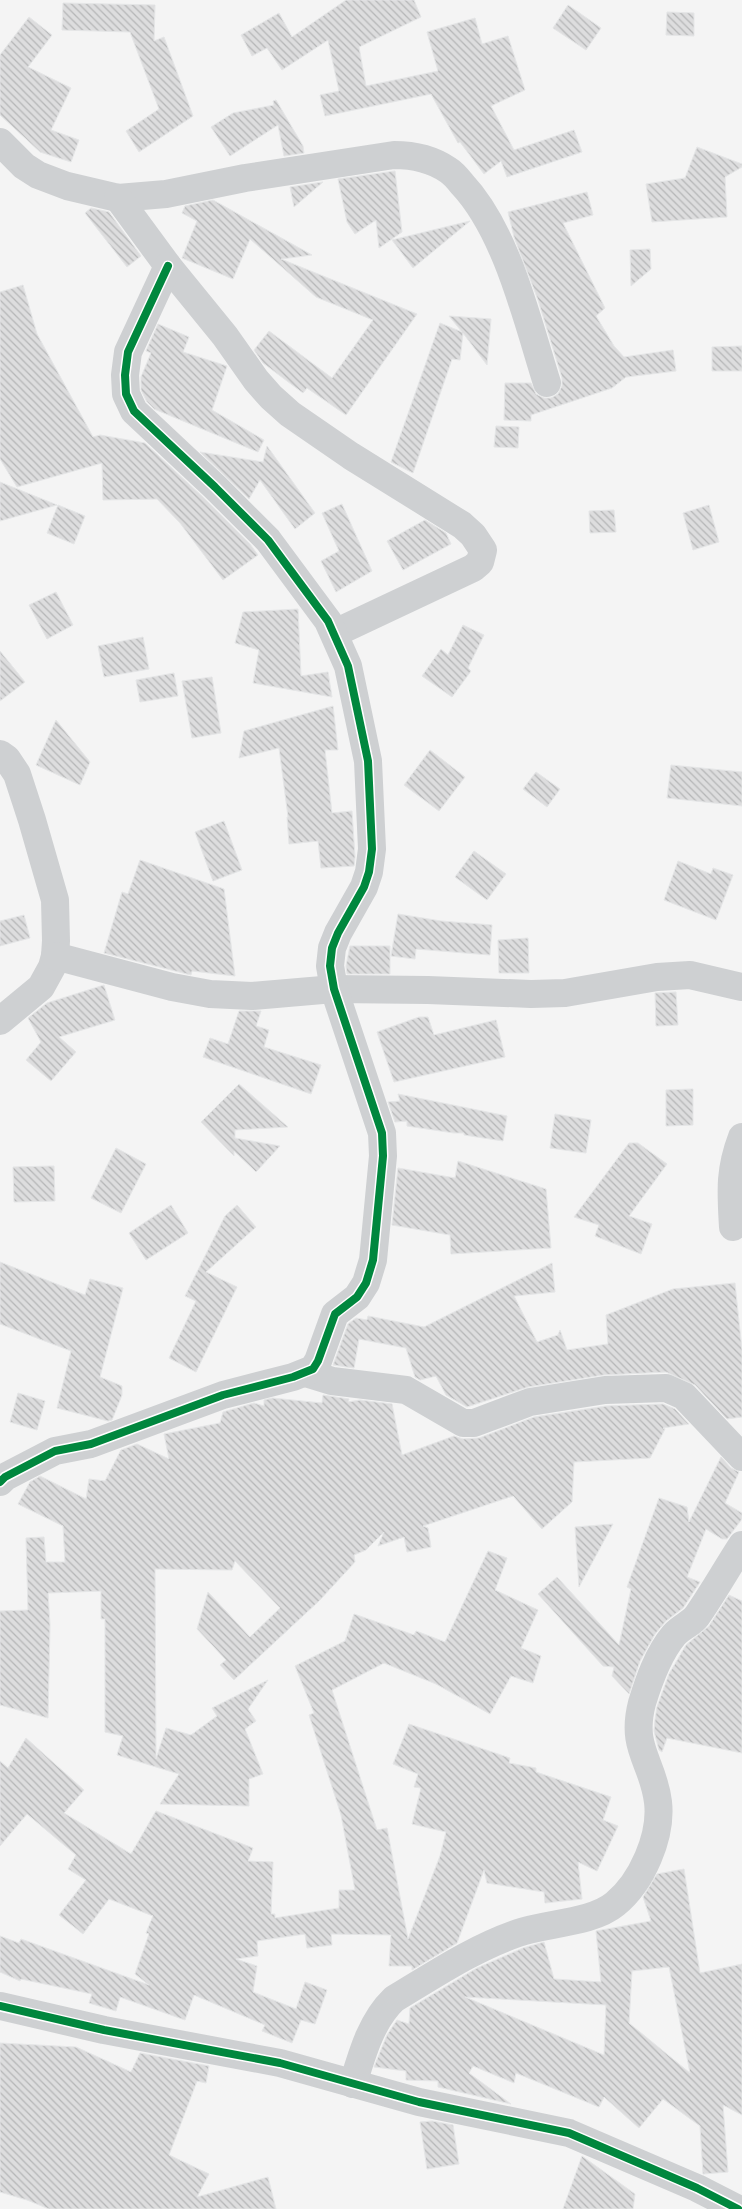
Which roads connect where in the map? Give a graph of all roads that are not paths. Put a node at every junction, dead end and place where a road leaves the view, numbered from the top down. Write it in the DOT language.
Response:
graph roads {
  1 [pos="0,142"];
  2 [pos="118,198"];
  3 [pos="168,266"];
  4 [pos="548,383"];
  5 [pos="335,633"];
  6 [pos="0,754"];
  7 [pos="55,956"];
  8 [pos="742,987"];
  9 [pos="334,989"];
  10 [pos="0,1022"];
  11 [pos="742,1137"];
  12 [pos="733,1227"];
  13 [pos="306,1373"];
  14 [pos="742,1457"];
  15 [pos="0,1482"];
  16 [pos="742,1545"];
  17 [pos="0,2006"];
  18 [pos="353,2084"];
  19 [pos="738,2209"];
  1 -- 2 [label="street"];
  2 -- 3 [label="street"];
  2 -- 4 [label="street"];
  3 -- 5 [label="street"];
  3 -- 5 [label="street"];
  5 -- 9 [label="street"];
  6 -- 7 [label="street"];
  7 -- 9 [label="street"];
  7 -- 10 [label="street"];
  8 -- 9 [label="street"];
  9 -- 13 [label="street"];
  11 -- 12 [label="street"];
  13 -- 14 [label="street"];
  13 -- 15 [label="street"];
  16 -- 18 [label="street"];
  17 -- 18 [label="street"];
  18 -- 19 [label="street"];
}
